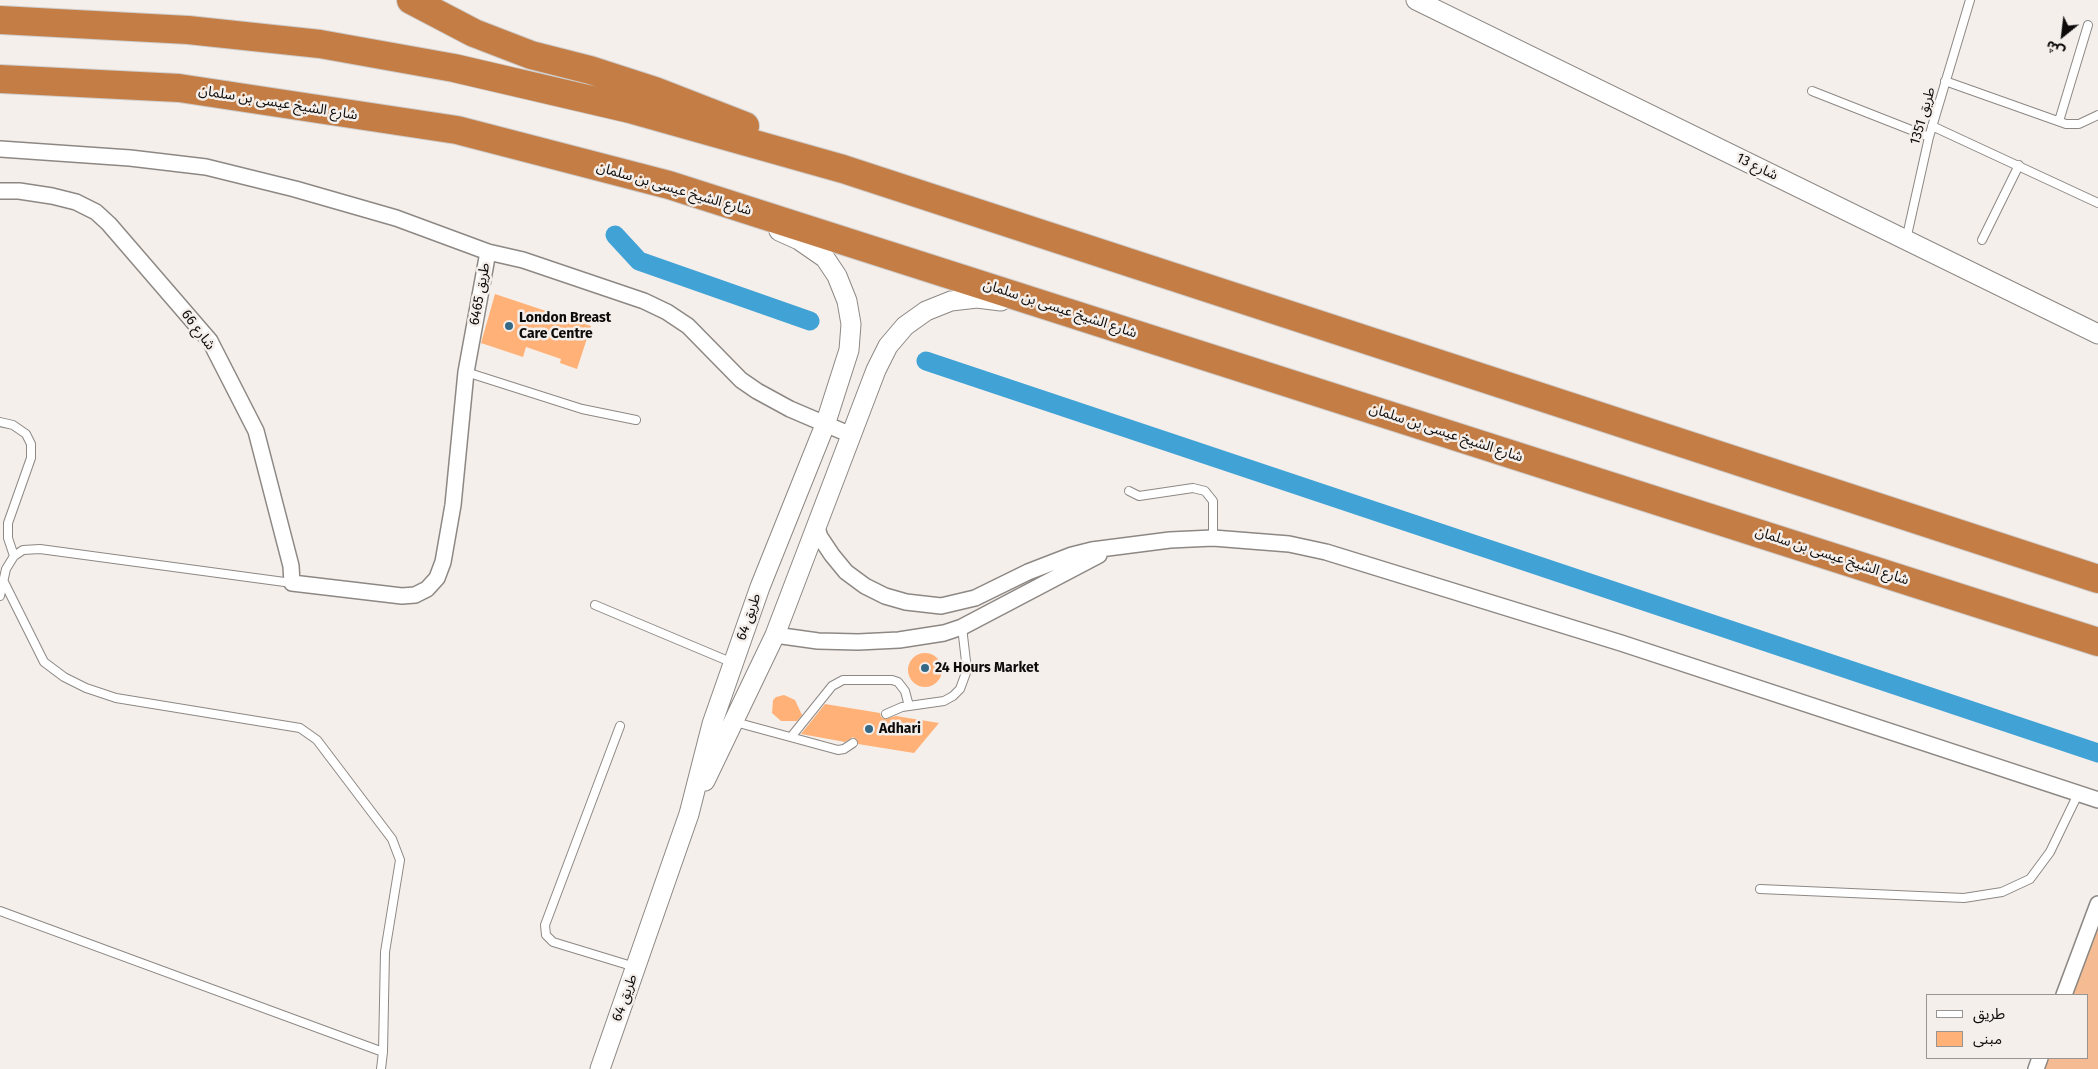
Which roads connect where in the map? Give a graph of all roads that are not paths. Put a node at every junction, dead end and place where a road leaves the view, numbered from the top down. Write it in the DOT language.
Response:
graph roads {
  1 [pos="411,0"];
  2 [pos="1416,0"];
  3 [pos="1970,0"];
  4 [pos="0,20"];
  5 [pos="2088,25"];
  6 [pos="0,79"];
  7 [pos="1945,82"];
  8 [pos="1812,91"];
  9 [pos="2098,115"];
  10 [pos="2059,121"];
  11 [pos="1932,126"];
  12 [pos="1929,137"];
  13 [pos="0,149"];
  14 [pos="2019,165"];
  15 [pos="843,170"];
  16 [pos="669,185"];
  17 [pos="0,191"];
  18 [pos="2098,202"];
  19 [pos="1906,240"];
  20 [pos="1982,240"];
  21 [pos="488,252"];
  22 [pos="1065,310"];
  23 [pos="2098,334"];
  24 [pos="466,372"];
  25 [pos="636,420"];
  26 [pos="0,422"];
  27 [pos="825,425"];
  28 [pos="851,435"];
  29 [pos="1129,491"];
  30 [pos="816,525"];
  31 [pos="1213,538"];
  32 [pos="1111,548"];
  33 [pos="14,556"];
  34 [pos="2098,579"];
  35 [pos="2,581"];
  36 [pos="292,583"];
  37 [pos="0,596"];
  38 [pos="958,603"];
  39 [pos="595,606"];
  40 [pos="746,626"];
  41 [pos="962,627"];
  42 [pos="775,635"];
  43 [pos="2098,642"];
  44 [pos="733,663"];
  45 [pos="909,706"];
  46 [pos="886,714"];
  47 [pos="735,722"];
  48 [pos="620,726"];
  49 [pos="791,737"];
  50 [pos="854,743"];
  51 [pos="2078,794"];
  52 [pos="2098,800"];
  53 [pos="689,814"];
  54 [pos="1760,889"];
  55 [pos="2098,904"];
  56 [pos="0,911"];
  57 [pos="636,967"];
  58 [pos="2064,994"];
  59 [pos="383,1052"];
  60 [pos="381,1069"];
  61 [pos="600,1069"];
  1 -- 15 [label="highway"];
  2 -- 19 [label="street, شارع 13"];
  3 -- 7 [label="lane, طريق 1351"];
  4 -- 15 [label="highway"];
  5 -- 10 [label="lane"];
  6 -- 16 [label="highway, شارع الشيخ عيسى بن سلمان"];
  7 -- 10 [label="lane"];
  7 -- 11 [label="lane, طريق 1351"];
  8 -- 12 [label="lane"];
  9 -- 10 [label="lane"];
  11 -- 12 [label="lane, طريق 1351"];
  11 -- 14 [label="lane"];
  12 -- 19 [label="lane, طريق 1351"];
  13 -- 21 [label="street"];
  14 -- 18 [label="lane"];
  14 -- 20 [label="lane"];
  15 -- 34 [label="highway"];
  16 -- 22 [label="highway, شارع الشيخ عيسى بن سلمان"];
  16 -- 27 [label="street, طريق 64"];
  17 -- 36 [label="street, شارع 66"];
  19 -- 23 [label="street, شارع 13"];
  21 -- 24 [label="street, طريق 6465"];
  21 -- 27 [label="street, طريق 6465"];
  22 -- 28 [label="street, طريق 64"];
  22 -- 43 [label="highway, شارع الشيخ عيسى بن سلمان"];
  24 -- 25 [label="lane"];
  24 -- 36 [label="street, طريق 6465"];
  26 -- 33 [label="lane"];
  27 -- 28 [label="street, طريق 6465"];
  27 -- 40 [label="street, طريق 64"];
  28 -- 30 [label="street, طريق 64"];
  29 -- 31 [label="lane"];
  30 -- 38 [label="street"];
  30 -- 42 [label="street, طريق 64"];
  31 -- 32 [label="street"];
  31 -- 51 [label="street"];
  32 -- 38 [label="street"];
  32 -- 41 [label="street"];
  33 -- 35 [label="lane"];
  33 -- 36 [label="lane"];
  35 -- 37 [label="lane"];
  35 -- 59 [label="lane"];
  38 -- 41 [label="street"];
  39 -- 44 [label="lane"];
  40 -- 42 [label="street"];
  40 -- 44 [label="street, طريق 64"];
  41 -- 42 [label="street"];
  41 -- 45 [label="lane"];
  42 -- 47 [label="street, طريق 64"];
  44 -- 53 [label="street, طريق 64"];
  45 -- 46 [label="lane"];
  45 -- 49 [label="lane"];
  47 -- 49 [label="lane"];
  47 -- 53 [label="street, طريق 64"];
  48 -- 57 [label="lane"];
  49 -- 50 [label="lane"];
  51 -- 52 [label="street"];
  51 -- 54 [label="lane"];
  53 -- 57 [label="street, طريق 64"];
  55 -- 58 [label="street"];
  56 -- 59 [label="lane"];
  57 -- 61 [label="street, طريق 64"];
  59 -- 60 [label="lane"];
}
